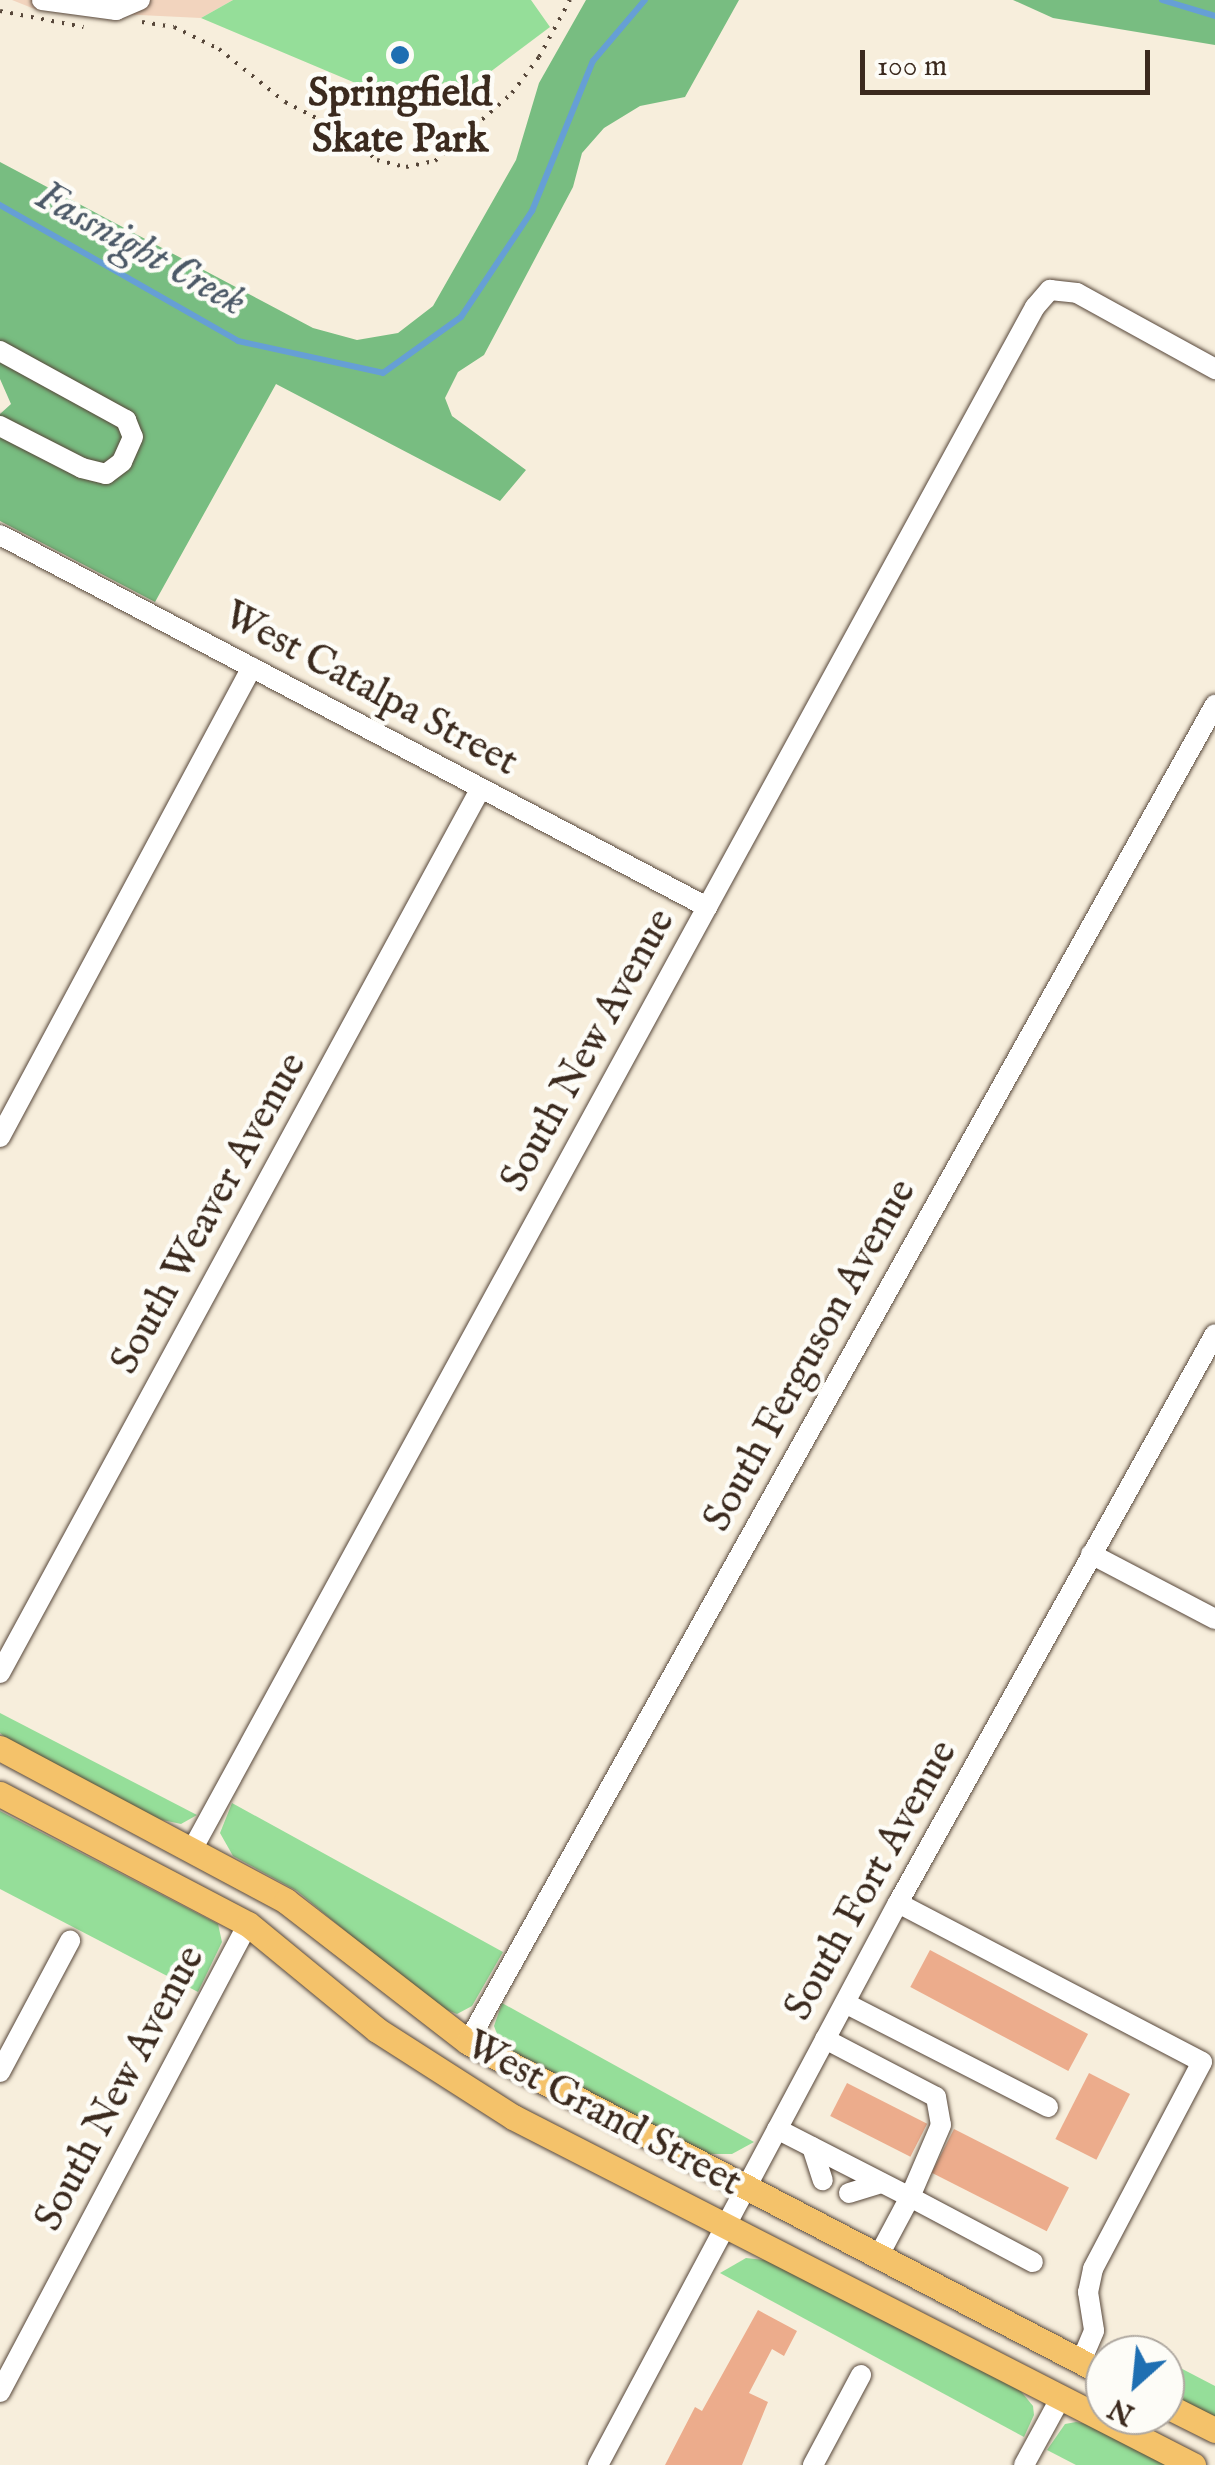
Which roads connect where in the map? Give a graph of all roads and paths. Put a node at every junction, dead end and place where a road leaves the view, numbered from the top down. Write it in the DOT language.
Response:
graph roads {
  1 [pos="42,0"];
  2 [pos="140,0"];
  3 [pos="570,0"];
  4 [pos="219,49"];
  5 [pos="0,351"];
  6 [pos="1215,369"];
  7 [pos="2,433"];
  8 [pos="0,535"];
  9 [pos="252,667"];
  10 [pos="1215,705"];
  11 [pos="481,788"];
  12 [pos="707,907"];
  13 [pos="0,1137"];
  14 [pos="1215,1334"];
  15 [pos="1091,1554"];
  16 [pos="1215,1619"];
  17 [pos="0,1672"];
  18 [pos="0,1748"];
  19 [pos="0,1794"];
  20 [pos="193,1848"];
  21 [pos="898,1903"];
  22 [pos="248,1924"];
  23 [pos="70,1941"];
  24 [pos="845,2002"];
  25 [pos="825,2040"];
  26 [pos="468,2042"];
  27 [pos="0,2072"];
  28 [pos="1048,2107"];
  29 [pos="777,2130"];
  30 [pos="812,2148"];
  31 [pos="822,2180"];
  32 [pos="882,2183"];
  33 [pos="745,2189"];
  34 [pos="849,2193"];
  35 [pos="910,2197"];
  36 [pos="726,2224"];
  37 [pos="878,2257"];
  38 [pos="1034,2262"];
  39 [pos="1081,2361"];
  40 [pos="1085,2363"];
  41 [pos="860,2375"];
  42 [pos="0,2392"];
  43 [pos="1061,2397"];
  44 [pos="1185,2414"];
  45 [pos="1215,2430"];
  46 [pos="598,2465"];
  47 [pos="813,2465"];
  48 [pos="1024,2465"];
  49 [pos="1193,2465"];
  1 -- 2 [label="street"];
  3 -- 4 [label="path"];
  5 -- 7 [label="street"];
  6 -- 12 [label="street, South New Avenue"];
  8 -- 9 [label="street, West Catalpa Street"];
  9 -- 11 [label="street, West Catalpa Street"];
  9 -- 13 [label="street"];
  10 -- 26 [label="street, South Ferguson Avenue"];
  11 -- 12 [label="street, West Catalpa Street"];
  11 -- 17 [label="street, South Weaver Avenue"];
  12 -- 20 [label="street, South New Avenue"];
  14 -- 15 [label="street, South Fort Avenue"];
  15 -- 16 [label="street"];
  15 -- 21 [label="street, South Fort Avenue"];
  18 -- 20 [label="main road, West Grand Street"];
  19 -- 22 [label="main road, West Grand Street"];
  20 -- 26 [label="main road, West Grand Street"];
  21 -- 24 [label="street, South Fort Avenue"];
  21 -- 39 [label="street"];
  22 -- 36 [label="main road, West Grand Street"];
  22 -- 42 [label="street, South New Avenue"];
  23 -- 27 [label="street"];
  24 -- 25 [label="street, South Fort Avenue"];
  24 -- 28 [label="street"];
  25 -- 29 [label="street, South Fort Avenue"];
  25 -- 35 [label="street"];
  26 -- 33 [label="main road, West Grand Street"];
  29 -- 30 [label="street"];
  29 -- 33 [label="street, South Fort Avenue"];
  30 -- 31 [label="street"];
  30 -- 32 [label="street"];
  32 -- 34 [label="street"];
  32 -- 35 [label="street"];
  33 -- 36 [label="street, South Fort Avenue"];
  33 -- 37 [label="main road, West Grand Street"];
  35 -- 37 [label="street"];
  35 -- 38 [label="street"];
  36 -- 43 [label="main road, West Grand Street"];
  36 -- 46 [label="street, South Fort Avenue"];
  37 -- 39 [label="main road, West Grand Street"];
  39 -- 40 [label="main road, West Grand Street"];
  41 -- 47 [label="street"];
  43 -- 48 [label="street"];
  43 -- 49 [label="main road, West Grand Street"];
  44 -- 45 [label="main road"];
}
